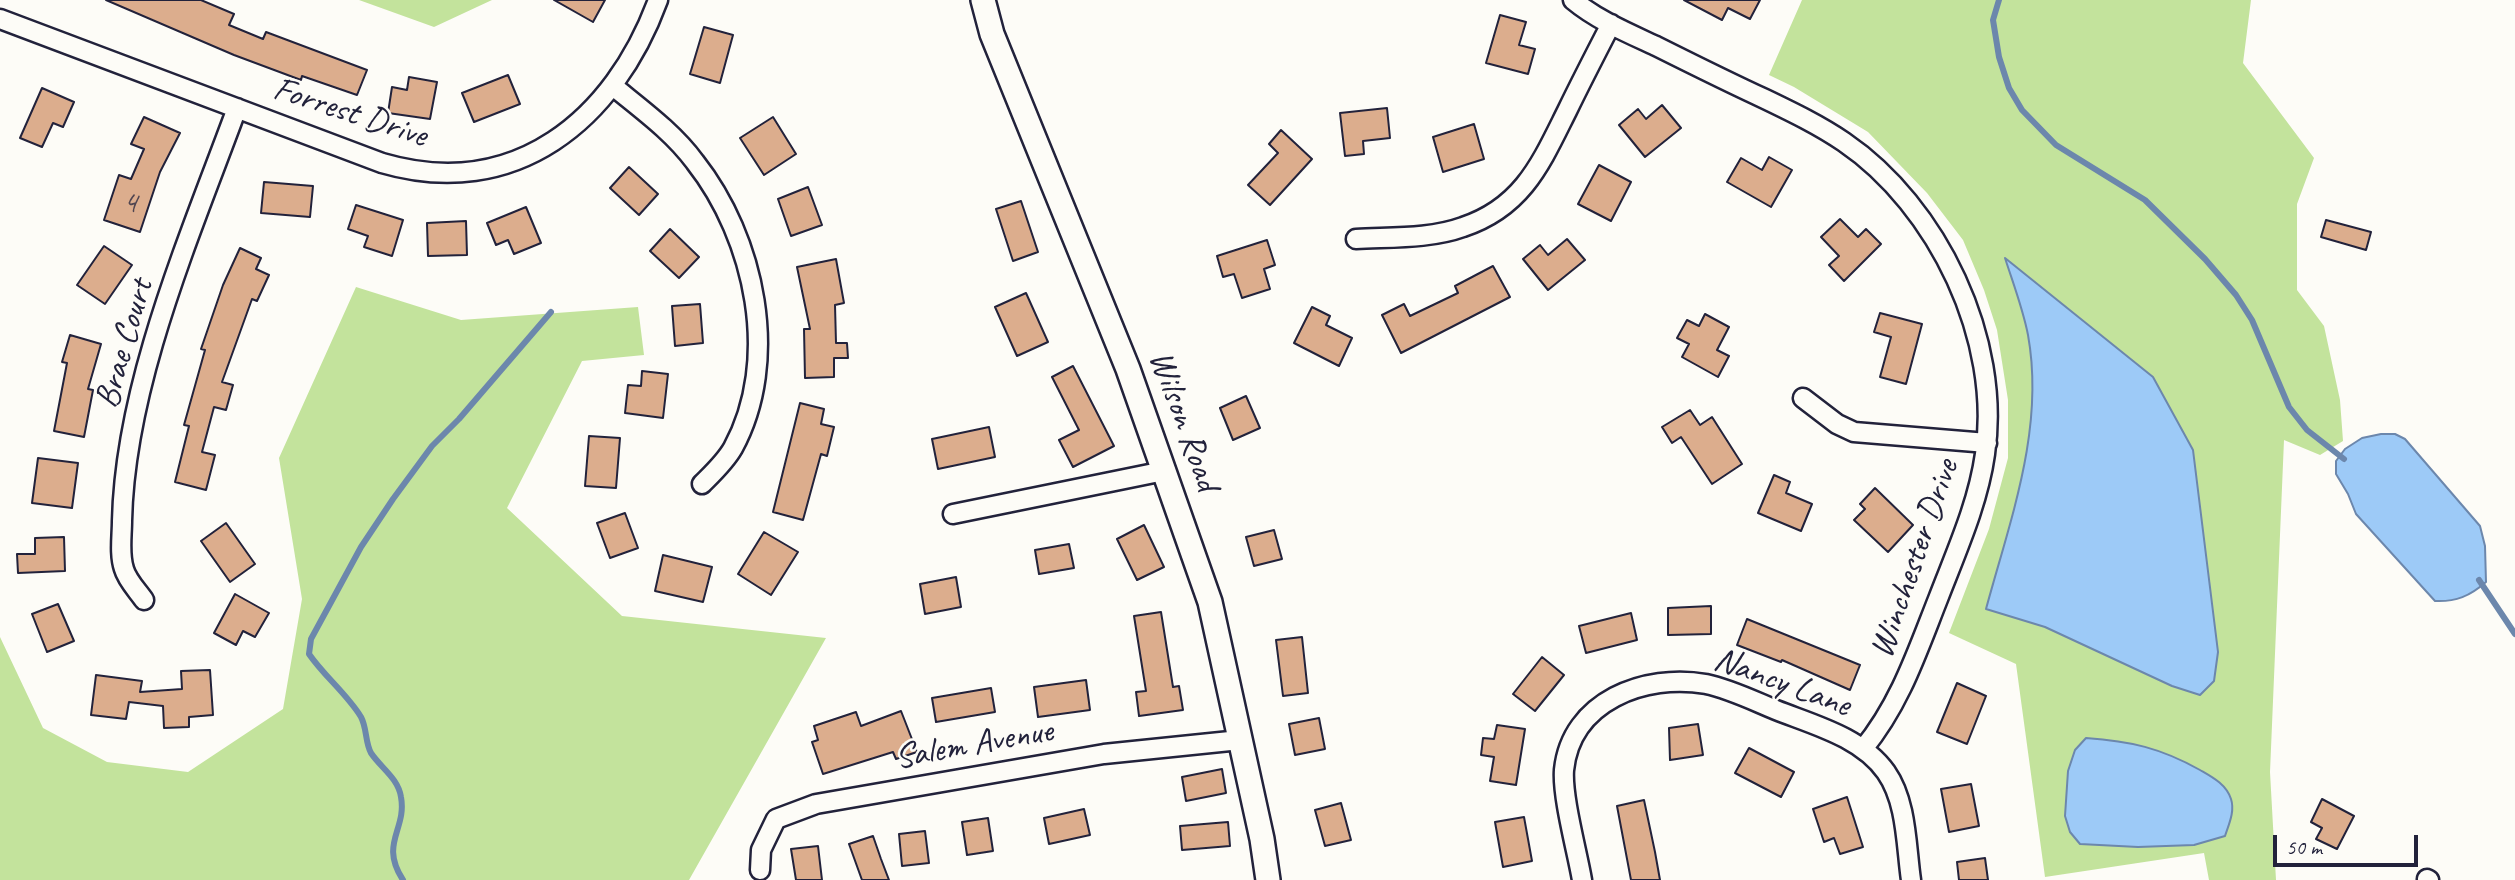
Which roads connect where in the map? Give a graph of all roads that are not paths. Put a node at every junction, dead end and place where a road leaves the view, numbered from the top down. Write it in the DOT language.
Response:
graph roads {
  1 [pos="658,0"];
  2 [pos="983,0"];
  3 [pos="1573,0"];
  4 [pos="0,19"];
  5 [pos="1611,24"];
  6 [pos="613,86"];
  7 [pos="237,108"];
  8 [pos="1356,239"];
  9 [pos="1803,398"];
  10 [pos="1987,443"];
  11 [pos="1164,471"];
  12 [pos="702,484"];
  13 [pos="953,514"];
  14 [pos="144,600"];
  15 [pos="1240,740"];
  16 [pos="1863,749"];
  17 [pos="760,870"];
  18 [pos="1268,880"];
  19 [pos="1582,880"];
  20 [pos="1911,880"];
  1 -- 6 [label="street, Forrest Drive"];
  2 -- 11 [label="street, Wilson Road"];
  3 -- 5 [label="street, Winchester Drive"];
  4 -- 7 [label="street, Forrest Drive"];
  5 -- 8 [label="street"];
  5 -- 10 [label="street, Winchester Drive"];
  6 -- 7 [label="street, Forrest Drive"];
  6 -- 12 [label="street"];
  7 -- 14 [label="street, Brae Court"];
  9 -- 10 [label="street"];
  10 -- 16 [label="street, Winchester Drive"];
  11 -- 13 [label="street"];
  11 -- 15 [label="street, Wilson Road"];
  15 -- 17 [label="street, Salem Avenue"];
  15 -- 18 [label="street, Wilson Road"];
  16 -- 19 [label="street, Nancy Lane"];
  16 -- 20 [label="street, Nancy Lane"];
}
